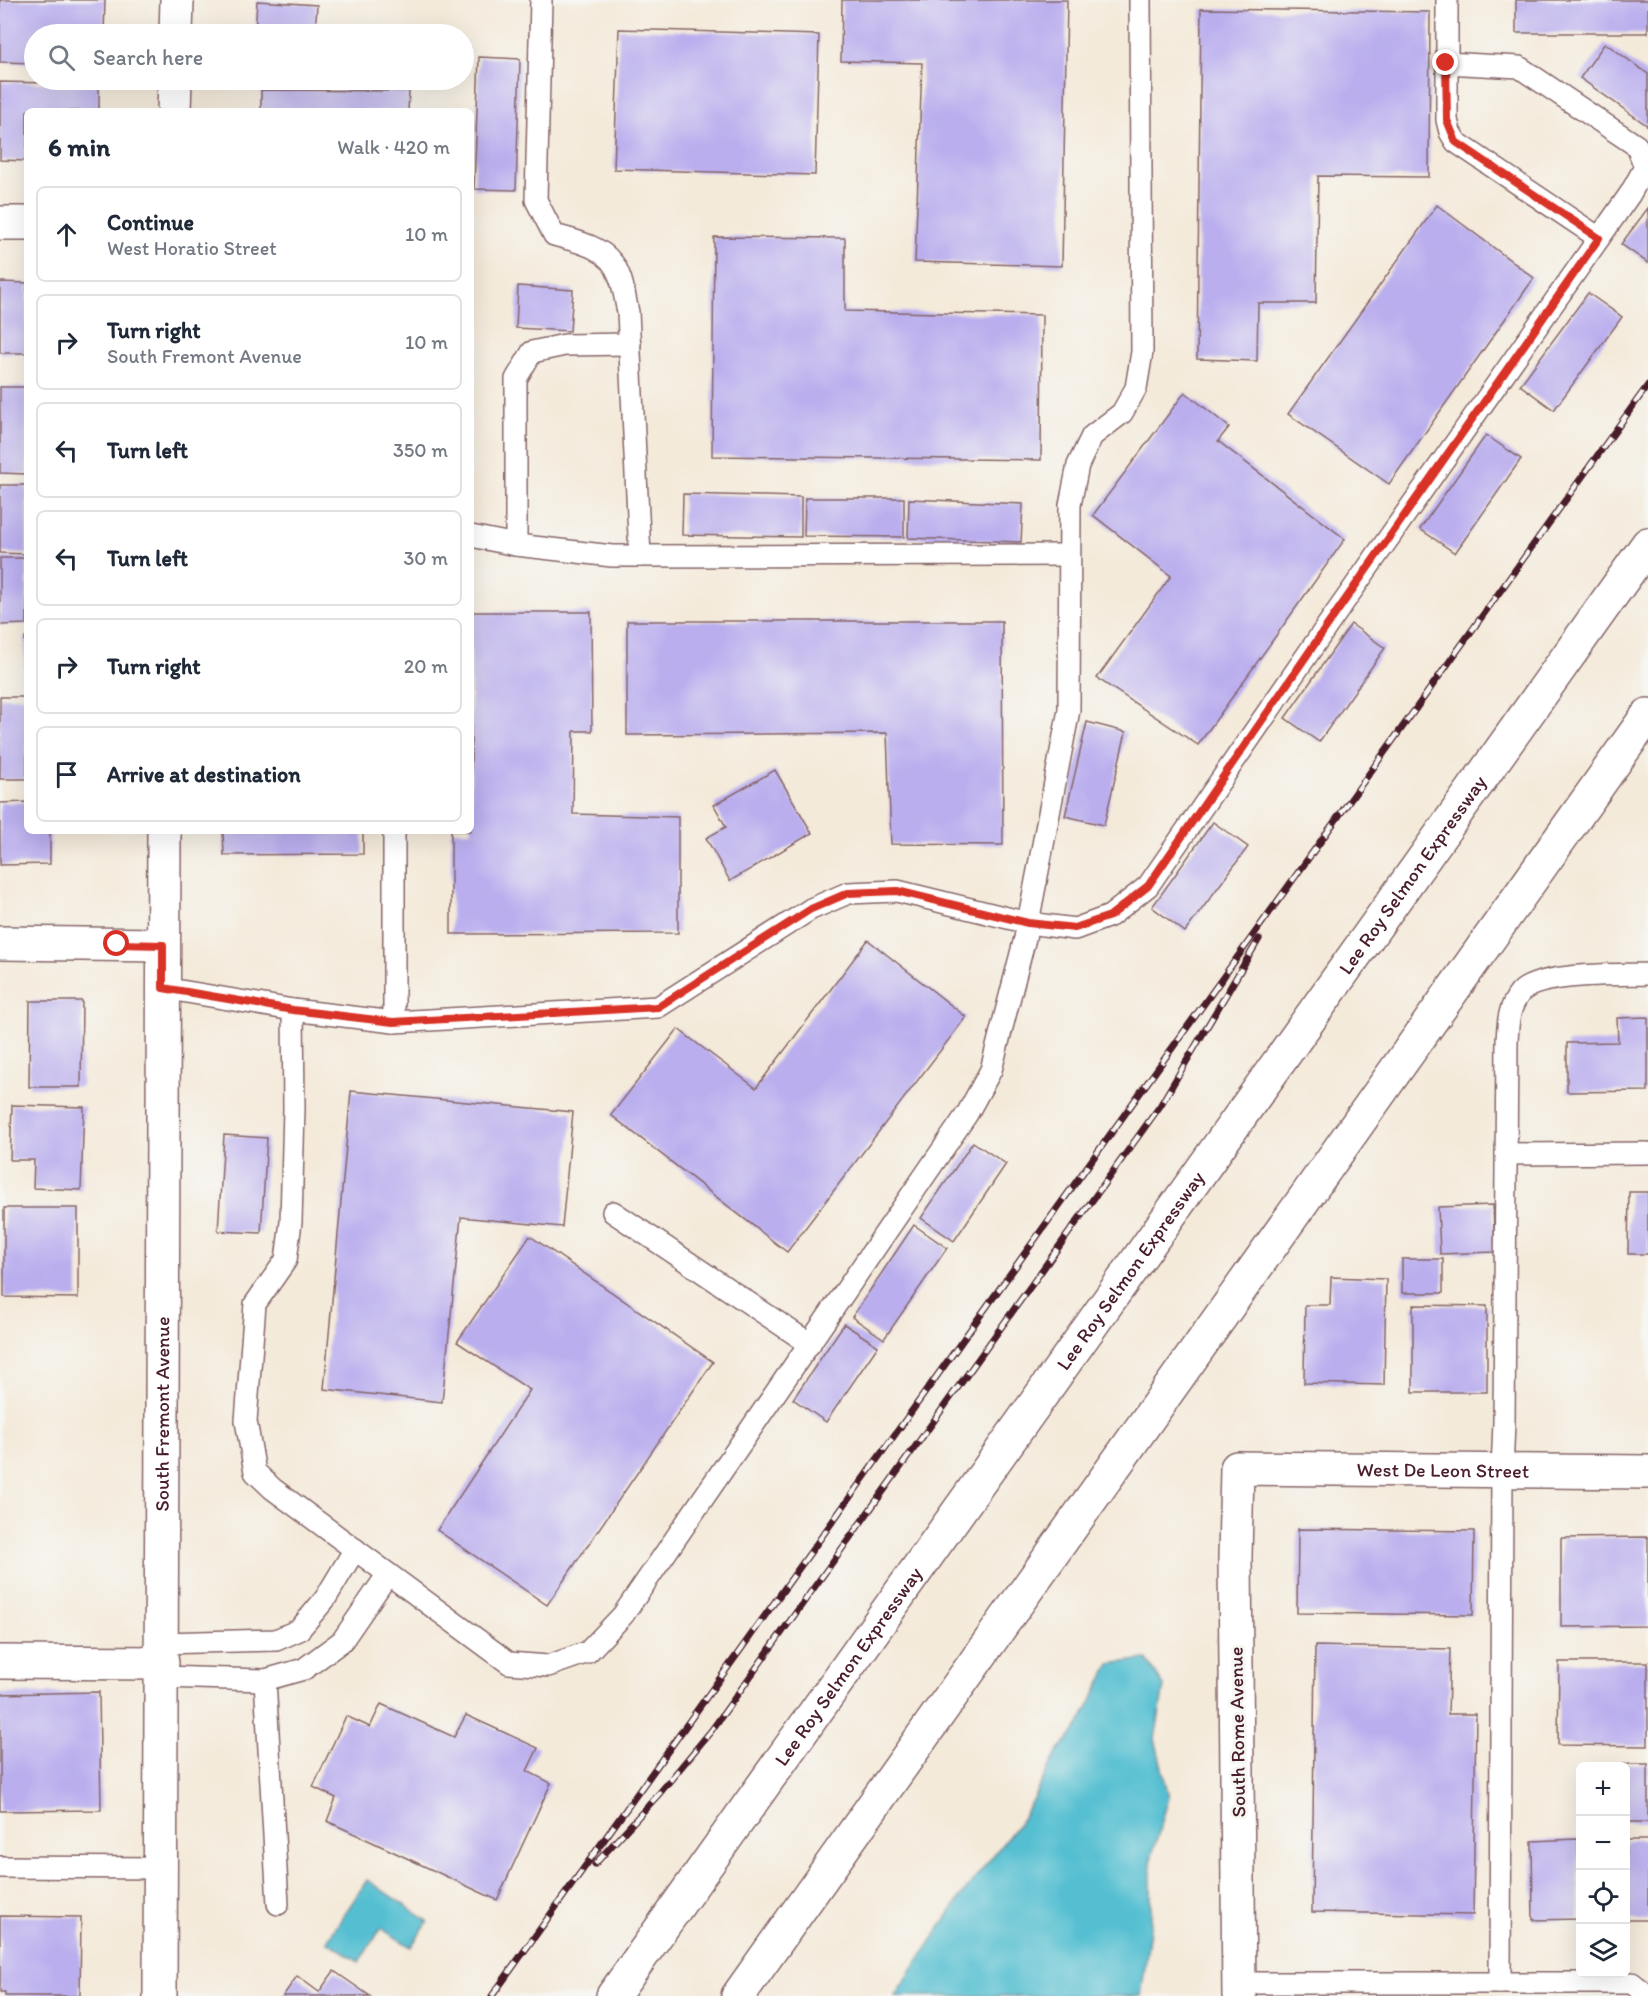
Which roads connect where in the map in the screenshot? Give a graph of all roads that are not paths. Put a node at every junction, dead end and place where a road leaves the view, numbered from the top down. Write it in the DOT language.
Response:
graph roads {
  1 [pos="177,0"];
  2 [pos="541,0"];
  3 [pos="1140,0"];
  4 [pos="1447,0"];
  5 [pos="176,24"];
  6 [pos="1446,63"];
  7 [pos="175,90"];
  8 [pos="174,108"];
  9 [pos="0,223"];
  10 [pos="24,223"];
  11 [pos="1599,238"];
  12 [pos="630,344"];
  13 [pos="474,537"];
  14 [pos="516,544"];
  15 [pos="1648,544"];
  16 [pos="1069,555"];
  17 [pos="640,556"];
  18 [pos="1648,716"];
  19 [pos="164,834"];
  20 [pos="394,834"];
  21 [pos="1028,923"];
  22 [pos="0,943"];
  23 [pos="163,945"];
  24 [pos="1648,974"];
  25 [pos="163,988"];
  26 [pos="293,1010"];
  27 [pos="393,1022"];
  28 [pos="1648,1153"];
  29 [pos="1506,1154"];
  30 [pos="613,1212"];
  31 [pos="810,1344"];
  32 [pos="1237,1468"];
  33 [pos="1502,1471"];
  34 [pos="1648,1472"];
  35 [pos="355,1549"];
  36 [pos="388,1574"];
  37 [pos="162,1661"];
  38 [pos="0,1662"];
  39 [pos="265,1680"];
  40 [pos="0,1867"];
  41 [pos="161,1868"];
  42 [pos="278,1904"];
  43 [pos="1500,1983"];
  44 [pos="1239,1990"];
  45 [pos="160,1996"];
  46 [pos="613,1996"];
  47 [pos="738,1996"];
  48 [pos="1648,1996"];
  1 -- 5 [label="main road"];
  2 -- 12 [label="lane"];
  3 -- 16 [label="lane"];
  4 -- 6 [label="lane"];
  6 -- 11 [label="lane"];
  6 -- 11 [label="lane"];
  7 -- 8 [label="main road"];
  9 -- 10 [label="main road"];
  11 -- 21 [label="lane"];
  12 -- 14 [label="lane"];
  12 -- 17 [label="lane"];
  13 -- 14 [label="lane"];
  14 -- 17 [label="lane"];
  15 -- 46 [label="main road, Lee Roy Selmon Expressway"];
  16 -- 17 [label="lane"];
  16 -- 21 [label="lane"];
  18 -- 47 [label="main road"];
  19 -- 23 [label="main road, South Fremont Avenue"];
  20 -- 27 [label="lane"];
  21 -- 27 [label="lane"];
  21 -- 31 [label="lane"];
  22 -- 23 [label="main road"];
  23 -- 25 [label="main road, South Fremont Avenue"];
  24 -- 29 [label="lane"];
  25 -- 26 [label="lane"];
  25 -- 37 [label="main road, South Fremont Avenue"];
  26 -- 27 [label="lane"];
  26 -- 35 [label="lane"];
  28 -- 29 [label="lane"];
  29 -- 33 [label="lane"];
  30 -- 31 [label="lane"];
  31 -- 36 [label="lane"];
  32 -- 33 [label="main road, West De Leon Street"];
  32 -- 44 [label="main road, South Rome Avenue"];
  33 -- 34 [label="main road, West De Leon Street"];
  33 -- 43 [label="lane"];
  35 -- 36 [label="lane"];
  35 -- 37 [label="lane"];
  36 -- 39 [label="lane"];
  37 -- 38 [label="main road"];
  37 -- 39 [label="lane"];
  37 -- 41 [label="main road, South Fremont Avenue"];
  39 -- 42 [label="lane"];
  40 -- 41 [label="lane"];
  41 -- 45 [label="main road, South Fremont Avenue"];
  43 -- 44 [label="lane"];
  43 -- 48 [label="lane"];
}
